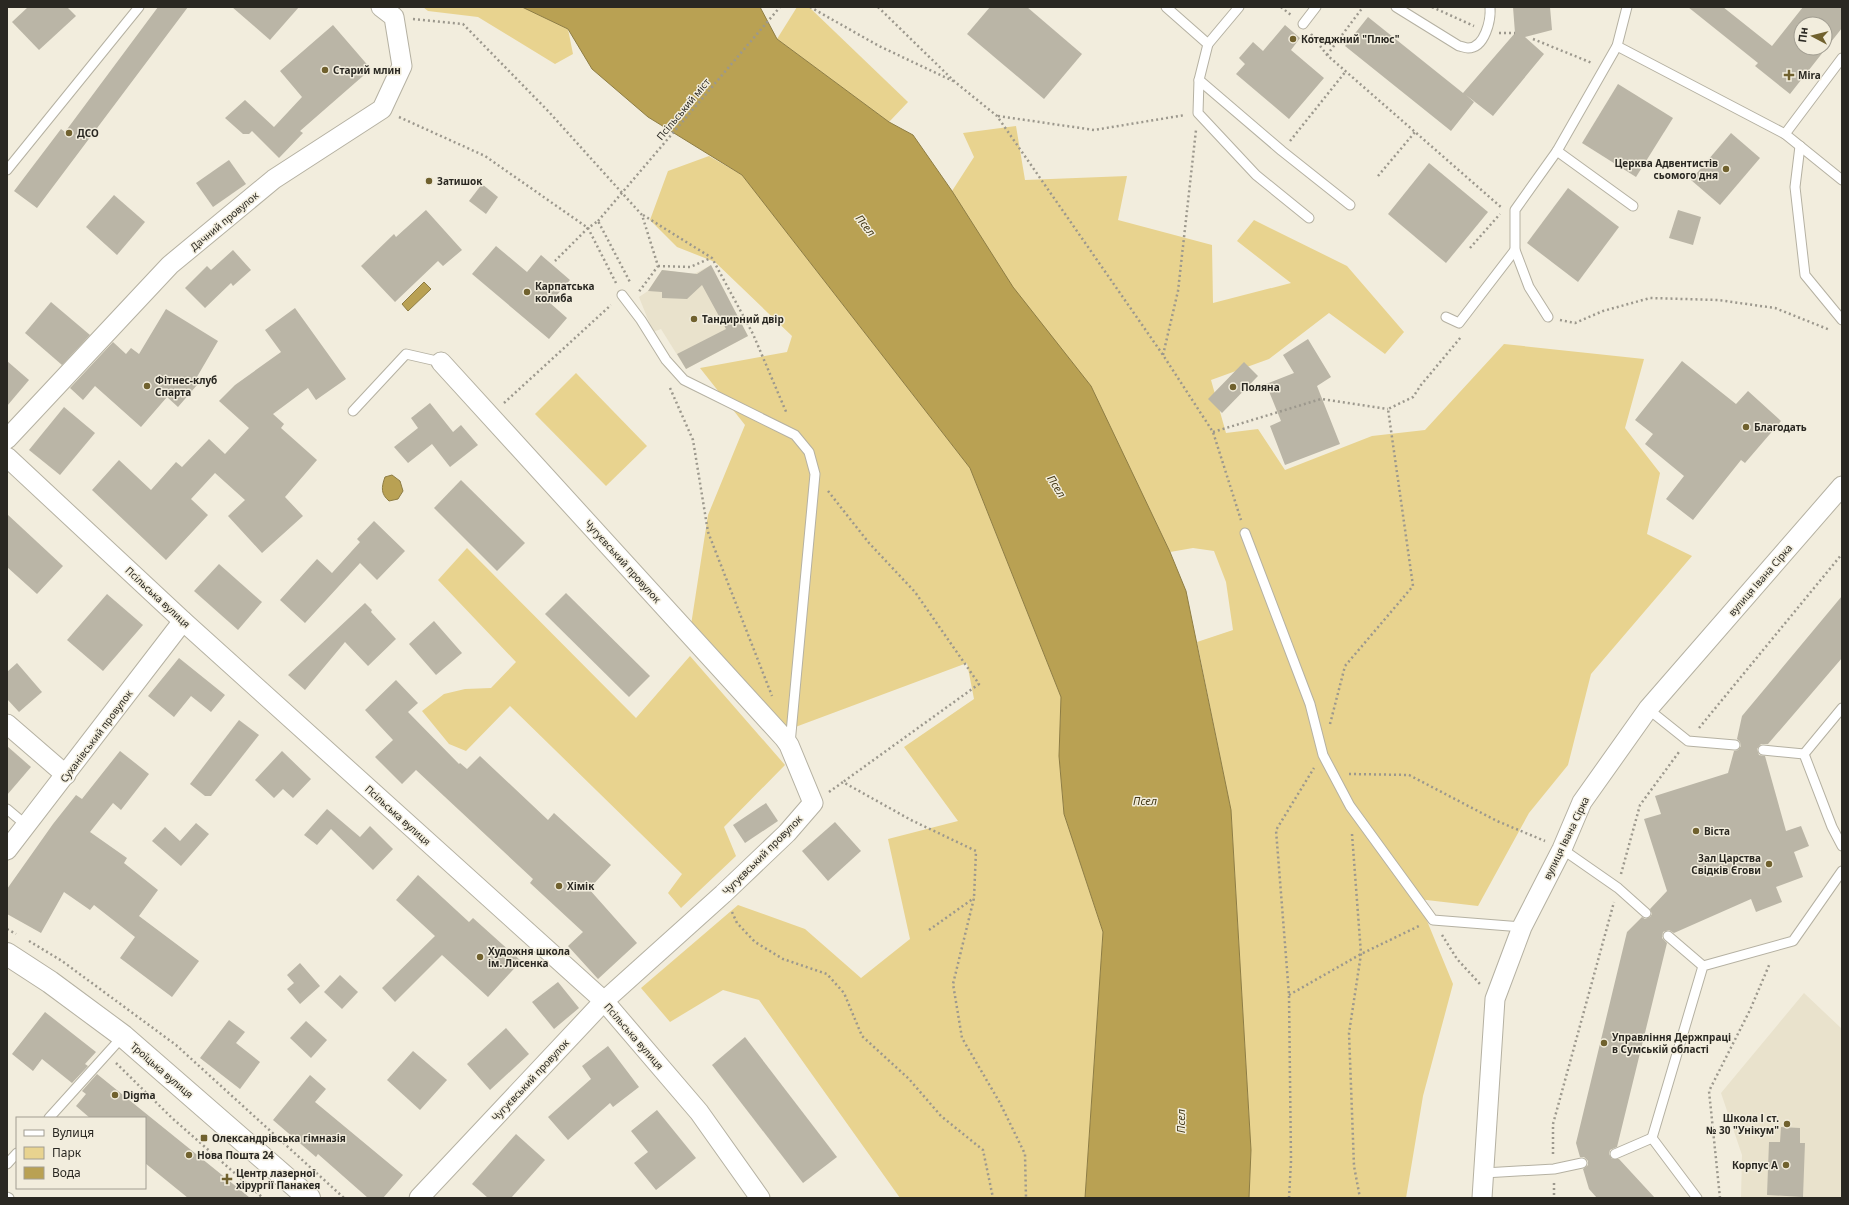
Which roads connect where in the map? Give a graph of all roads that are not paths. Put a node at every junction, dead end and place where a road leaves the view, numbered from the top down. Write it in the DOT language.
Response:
graph roads {
  1 [pos="139,7"];
  2 [pos="1166,7"];
  3 [pos="1239,7"];
  4 [pos="1316,7"];
  5 [pos="1396,7"];
  6 [pos="1490,7"];
  7 [pos="1627,7"];
  8 [pos="388,12"];
  9 [pos="1303,24"];
  10 [pos="1208,44"];
  11 [pos="1618,46"];
  12 [pos="1842,58"];
  13 [pos="1199,80"];
  14 [pos="1785,134"];
  15 [pos="1800,146"];
  16 [pos="1557,151"];
  17 [pos="7,170"];
  18 [pos="1842,180"];
  19 [pos="1350,205"];
  20 [pos="1633,206"];
  21 [pos="1309,218"];
  22 [pos="1515,250"];
  23 [pos="622,295"];
  24 [pos="1446,317"];
  25 [pos="1548,317"];
  26 [pos="1842,320"];
  27 [pos="441,362"];
  28 [pos="353,411"];
  29 [pos="7,439"];
  30 [pos="7,457"];
  31 [pos="1842,486"];
  32 [pos="1245,533"];
  33 [pos="183,621"];
  34 [pos="1842,708"];
  35 [pos="1648,709"];
  36 [pos="7,724"];
  37 [pos="789,745"];
  38 [pos="1735,745"];
  39 [pos="1763,750"];
  40 [pos="1804,754"];
  41 [pos="66,775"];
  42 [pos="7,809"];
  43 [pos="26,825"];
  44 [pos="1842,846"];
  45 [pos="1562,849"];
  46 [pos="7,850"];
  47 [pos="1842,871"];
  48 [pos="1646,913"];
  49 [pos="1522,927"];
  50 [pos="1668,936"];
  51 [pos="7,954"];
  52 [pos="1703,966"];
  53 [pos="604,1001"];
  54 [pos="123,1036"];
  55 [pos="50,1117"];
  56 [pos="1652,1138"];
  57 [pos="16,1154"];
  58 [pos="1615,1154"];
  59 [pos="1582,1163"];
  60 [pos="7,1164"];
  61 [pos="1484,1173"];
  62 [pos="309,1198"];
  63 [pos="419,1198"];
  64 [pos="760,1198"];
  65 [pos="1482,1198"];
  66 [pos="1697,1198"];
  1 -- 17 [label="lane"];
  2 -- 10 [label="lane"];
  3 -- 10 [label="lane"];
  4 -- 9 [label="lane"];
  5 -- 6 [label="lane"];
  7 -- 11 [label="lane"];
  8 -- 29 [label="street, Дачний провулок"];
  10 -- 13 [label="lane"];
  11 -- 14 [label="lane"];
  11 -- 16 [label="lane"];
  12 -- 14 [label="lane"];
  13 -- 19 [label="lane"];
  13 -- 21 [label="lane"];
  14 -- 15 [label="lane"];
  15 -- 18 [label="lane"];
  15 -- 26 [label="lane"];
  16 -- 20 [label="lane"];
  16 -- 22 [label="lane"];
  22 -- 24 [label="lane"];
  22 -- 25 [label="lane"];
  23 -- 37 [label="lane"];
  27 -- 28 [label="lane"];
  27 -- 37 [label="street, Чугуєвський провулок"];
  30 -- 33 [label="street, Псільська вулиця"];
  31 -- 35 [label="street, вулиця Івана Сірка"];
  32 -- 49 [label="lane"];
  33 -- 41 [label="street, Суханівський провулок"];
  33 -- 53 [label="street, Псільська вулиця"];
  34 -- 40 [label="lane"];
  35 -- 38 [label="lane"];
  35 -- 45 [label="street, вулиця Івана Сірка"];
  36 -- 41 [label="street"];
  37 -- 53 [label="street, Чугуєвський провулок"];
  39 -- 40 [label="lane"];
  40 -- 44 [label="lane"];
  41 -- 43 [label="street, Суханівський провулок"];
  42 -- 43 [label="lane"];
  43 -- 46 [label="street, Суханівський провулок"];
  45 -- 48 [label="lane"];
  45 -- 49 [label="street, вулиця Івана Сірка"];
  47 -- 52 [label="lane"];
  49 -- 61 [label="street, вулиця Івана Сірка"];
  50 -- 52 [label="lane"];
  51 -- 54 [label="main road, Троїцька вулиця"];
  52 -- 56 [label="lane"];
  53 -- 63 [label="street, Чугуєвський провулок"];
  53 -- 64 [label="street, Псільська вулиця"];
  54 -- 55 [label="lane"];
  54 -- 62 [label="main road, Троїцька вулиця"];
  56 -- 58 [label="lane"];
  56 -- 66 [label="lane"];
  57 -- 60 [label="lane"];
  59 -- 61 [label="lane"];
  61 -- 65 [label="street, вулиця Івана Сірка"];
}
